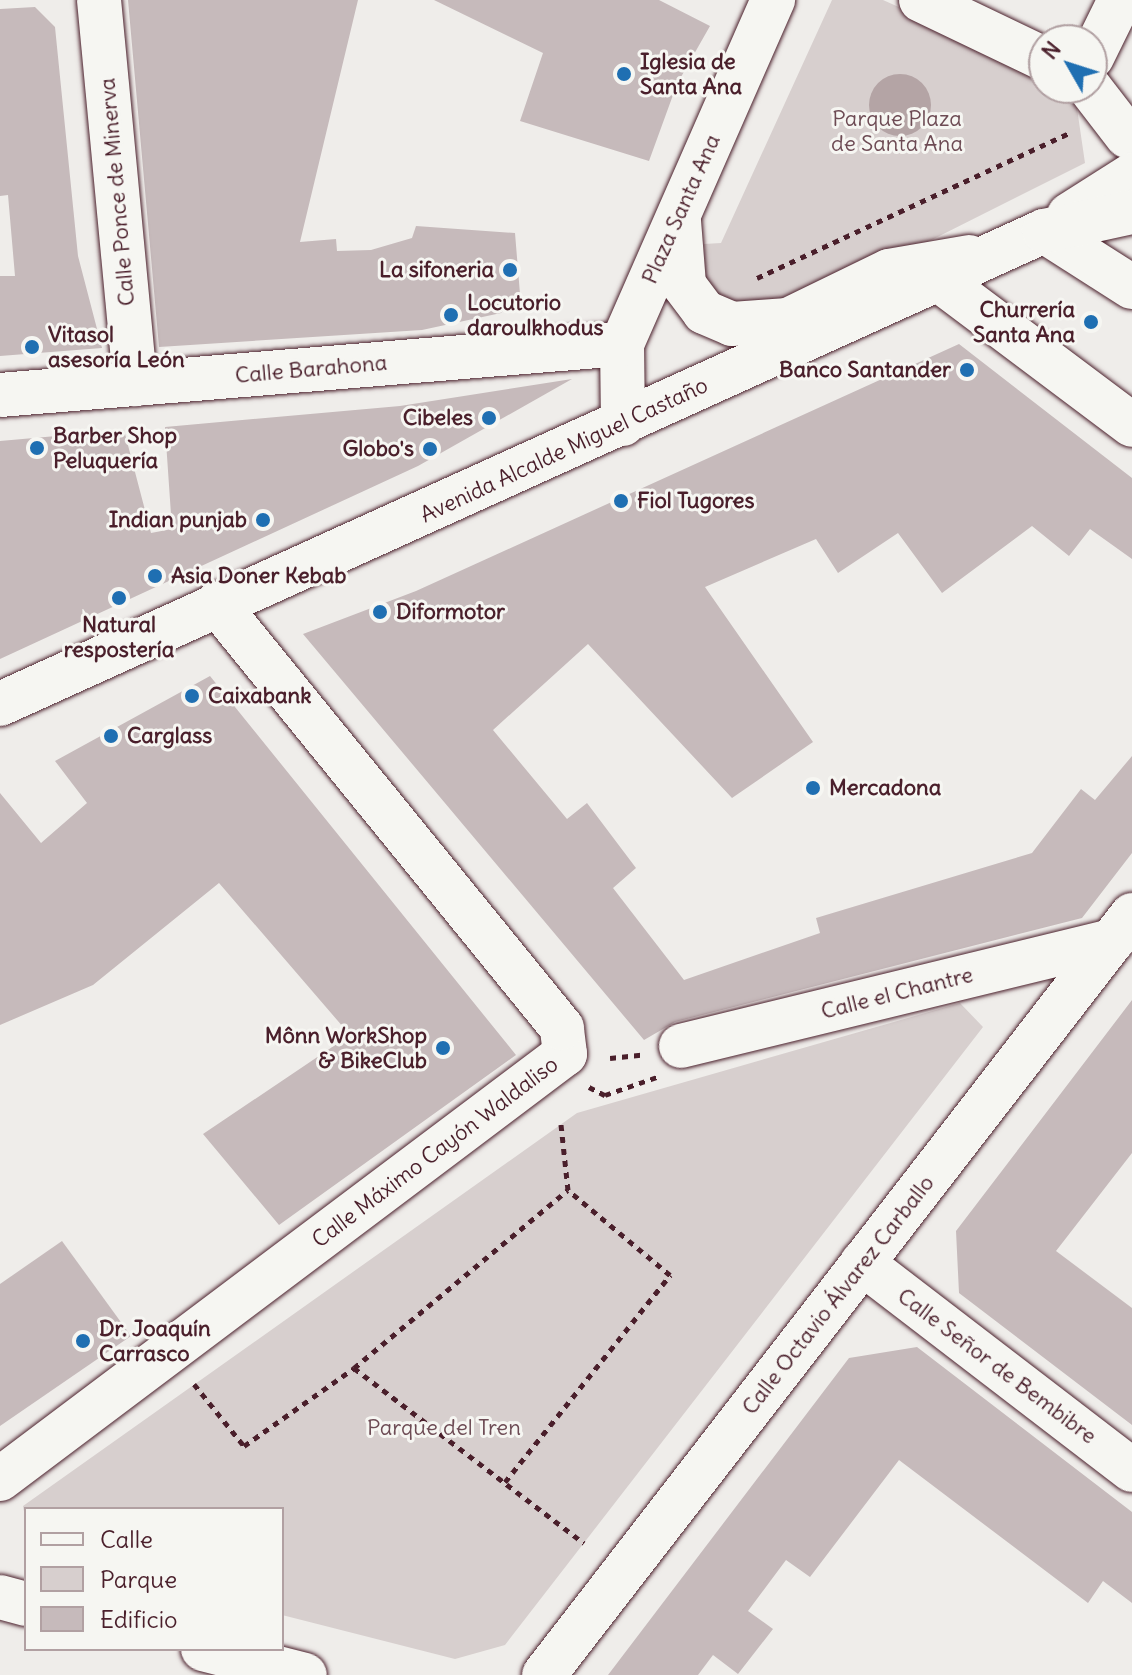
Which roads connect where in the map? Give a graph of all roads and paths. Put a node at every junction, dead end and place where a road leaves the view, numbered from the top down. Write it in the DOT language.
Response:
graph roads {
  1 [pos="99,0"];
  2 [pos="773,0"];
  3 [pos="921,0"];
  4 [pos="1120,0"];
  5 [pos="1108,24"];
  6 [pos="1028,51"];
  7 [pos="1107,127"];
  8 [pos="680,212"];
  9 [pos="1132,212"];
  10 [pos="1044,231"];
  11 [pos="999,252"];
  12 [pos="939,280"];
  13 [pos="743,285"];
  14 [pos="1132,287"];
  15 [pos="622,344"];
  16 [pos="135,384"];
  17 [pos="0,395"];
  18 [pos="623,424"];
  19 [pos="1132,425"];
  20 [pos="217,604"];
  21 [pos="0,704"];
  22 [pos="1122,928"];
  23 [pos="681,1046"];
  24 [pos="610,1058"];
  25 [pos="623,1059"];
  26 [pos="589,1087"];
  27 [pos="605,1095"];
  28 [pos="561,1124"];
  29 [pos="568,1190"];
  30 [pos="862,1263"];
  31 [pos="354,1368"];
  32 [pos="194,1384"];
  33 [pos="1132,1470"];
  34 [pos="0,1479"];
  35 [pos="505,1482"];
  36 [pos="584,1543"];
  37 [pos="0,1597"];
  38 [pos="24,1603"];
  39 [pos="211,1651"];
  40 [pos="305,1675"];
  41 [pos="544,1675"];
  1 -- 16 [label="street, Calle Ponce de Minerva"];
  2 -- 8 [label="street, Plaza Santa Ana"];
  3 -- 6 [label="street"];
  4 -- 5 [label="street"];
  7 -- 10 [label="street"];
  7 -- 13 [label="path"];
  8 -- 11 [label="street"];
  8 -- 15 [label="street, Plaza Santa Ana"];
  9 -- 10 [label="street, Avenida Alcalde Miguel Castaño"];
  10 -- 11 [label="street, Avenida Alcalde Miguel Castaño"];
  10 -- 14 [label="street"];
  11 -- 12 [label="street, Avenida Alcalde Miguel Castaño"];
  12 -- 18 [label="street, Avenida Alcalde Miguel Castaño"];
  12 -- 19 [label="street"];
  15 -- 16 [label="street, Calle Barahona"];
  15 -- 18 [label="street, Plaza Santa Ana"];
  16 -- 17 [label="street, Calle Barahona"];
  18 -- 20 [label="street, Avenida Alcalde Miguel Castaño"];
  20 -- 21 [label="street, Avenida Alcalde Miguel Castaño"];
  20 -- 34 [label="street, Calle Máximo Cayón Waldaliso"];
  22 -- 23 [label="street, Calle el Chantre"];
  22 -- 30 [label="street, Calle Octavio Álvarez Carballo"];
  24 -- 25 [label="path"];
  26 -- 27 [label="path"];
  28 -- 29 [label="path"];
  29 -- 31 [label="path"];
  29 -- 35 [label="path"];
  30 -- 33 [label="street, Calle Señor de Bembibre"];
  30 -- 41 [label="street, Calle Octavio Álvarez Carballo"];
  31 -- 32 [label="path"];
  31 -- 35 [label="path"];
  35 -- 36 [label="path"];
  37 -- 38 [label="street"];
  39 -- 40 [label="street"];
}
